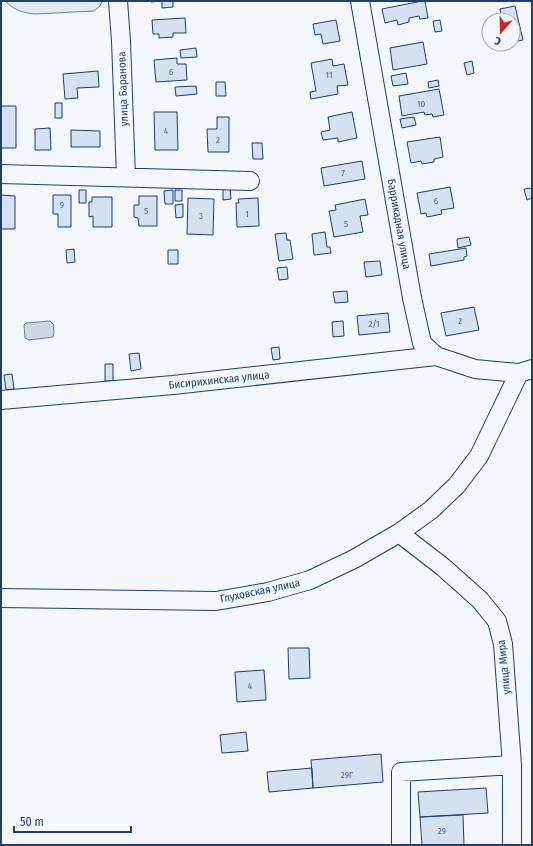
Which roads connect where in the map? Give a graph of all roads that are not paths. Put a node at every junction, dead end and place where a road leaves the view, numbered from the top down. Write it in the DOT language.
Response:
graph roads {
  1 [pos="118,1"];
  2 [pos="360,1"];
  3 [pos="1,174"];
  4 [pos="126,177"];
  5 [pos="250,181"];
  6 [pos="436,356"];
  7 [pos="526,371"];
  8 [pos="1,400"];
  9 [pos="399,533"];
  10 [pos="1,598"];
  11 [pos="512,765"];
  12 [pos="401,845"];
  13 [pos="512,845"];
  1 -- 4 [label="street, улица Баранова"];
  2 -- 6 [label="street, Баррикадная улица"];
  3 -- 4 [label="street"];
  4 -- 5 [label="street"];
  6 -- 7 [label="street, Баррикадная улица"];
  6 -- 8 [label="street, Бисирихинская улица"];
  7 -- 9 [label="street, Глуховская улица"];
  9 -- 10 [label="street, Глуховская улица"];
  9 -- 11 [label="street, улица Мира"];
  11 -- 12 [label="street"];
  11 -- 13 [label="street, улица Мира"];
}
